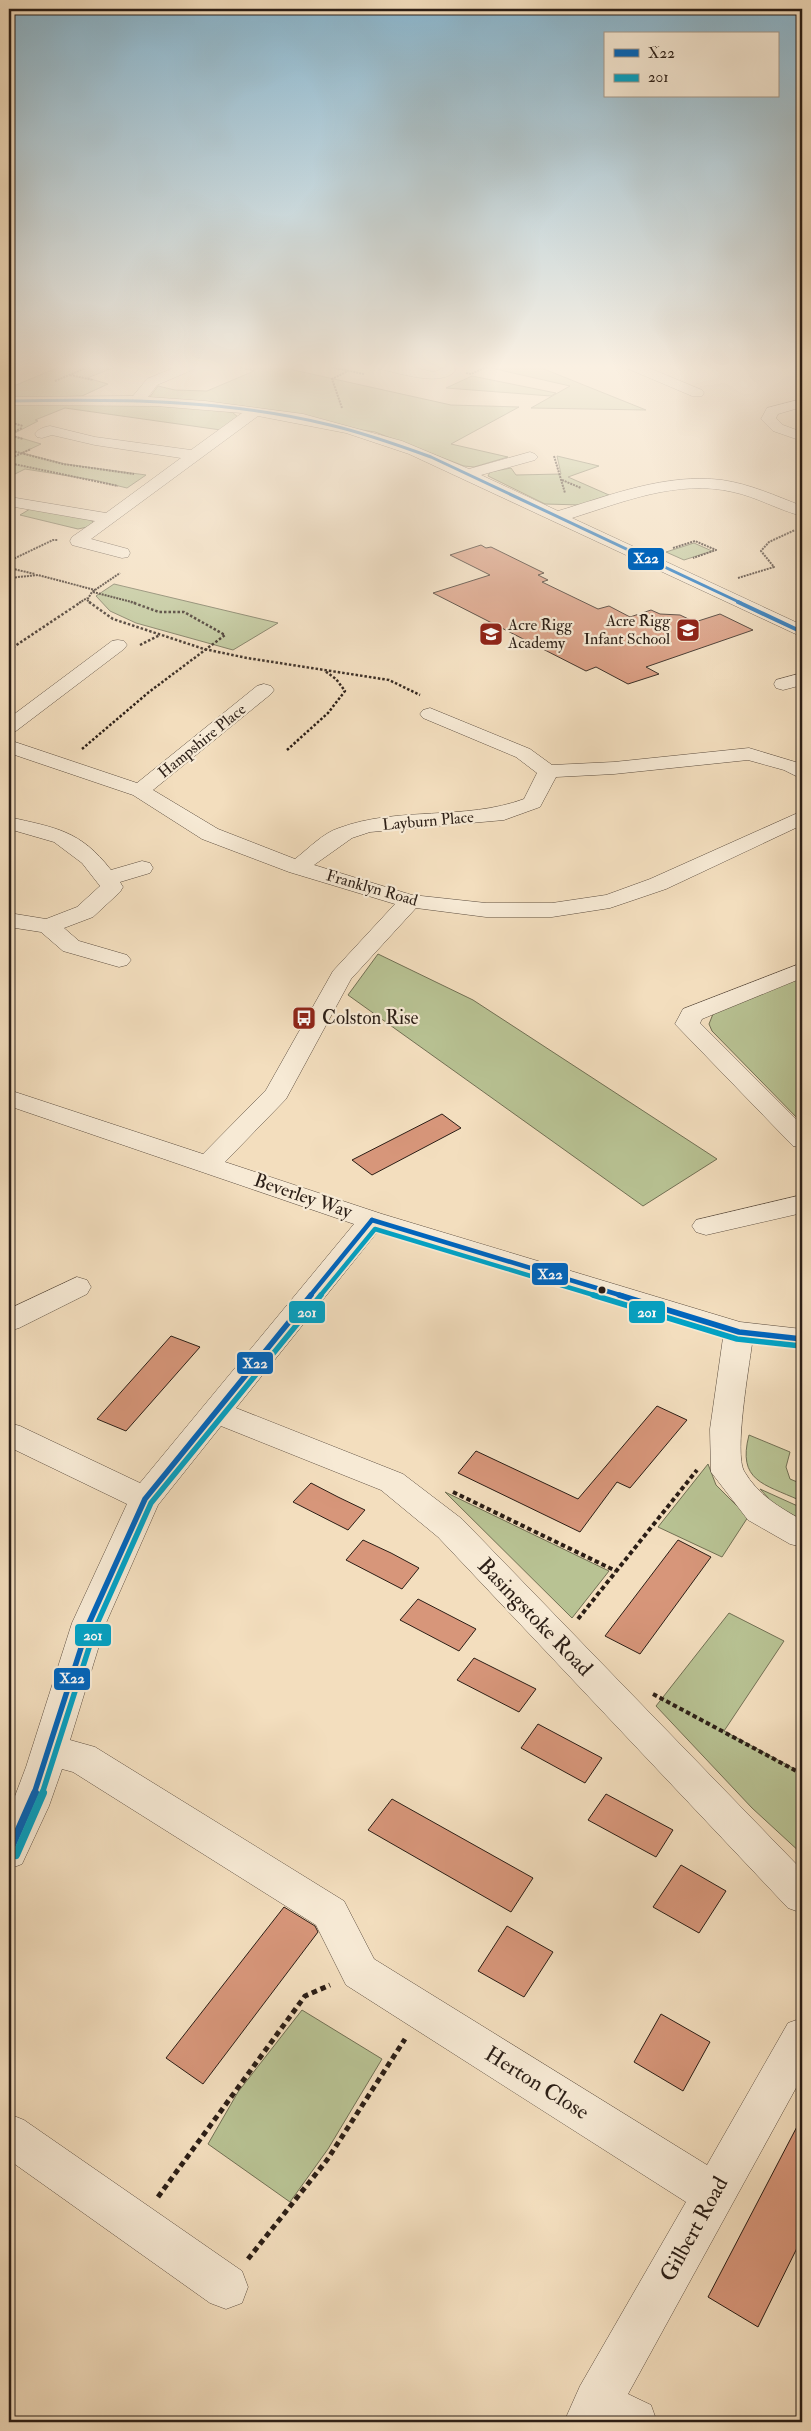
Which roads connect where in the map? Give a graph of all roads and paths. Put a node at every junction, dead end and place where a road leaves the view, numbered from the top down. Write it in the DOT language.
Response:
graph roads {
  1 [pos="83,478"];
  2 [pos="162,478"];
  3 [pos="478,478"];
  4 [pos="557,478"];
  5 [pos="144,491"];
  6 [pos="10,502"];
  7 [pos="802,511"];
  8 [pos="564,515"];
  9 [pos="109,518"];
  10 [pos="796,529"];
  11 [pos="78,541"];
  12 [pos="122,553"];
  13 [pos="9,561"];
  14 [pos="9,568"];
  15 [pos="38,574"];
  16 [pos="9,578"];
  17 [pos="708,588"];
  18 [pos="94,591"];
  19 [pos="90,596"];
  20 [pos="802,632"];
  21 [pos="118,645"];
  22 [pos="9,650"];
  23 [pos="207,650"];
  24 [pos="322,670"];
  25 [pos="802,679"];
  26 [pos="783,684"];
  27 [pos="264,690"];
  28 [pos="430,714"];
  29 [pos="9,727"];
  30 [pos="9,746"];
  31 [pos="288,750"];
  32 [pos="64,765"];
  33 [pos="548,771"];
  34 [pos="802,773"];
  35 [pos="140,791"];
  36 [pos="802,817"];
  37 [pos="9,823"];
  38 [pos="297,867"];
  39 [pos="142,868"];
  40 [pos="106,879"];
  41 [pos="410,901"];
  42 [pos="9,920"];
  43 [pos="48,926"];
  44 [pos="119,960"];
  45 [pos="802,970"];
  46 [pos="9,1098"];
  47 [pos="802,1140"];
  48 [pos="209,1163"];
  49 [pos="802,1204"];
  50 [pos="372,1220"];
  51 [pos="706,1226"];
  52 [pos="77,1287"];
  53 [pos="9,1322"];
  54 [pos="739,1332"];
  55 [pos="802,1339"];
  56 [pos="216,1412"];
  57 [pos="9,1434"];
  58 [pos="726,1453"];
  59 [pos="444,1488"];
  60 [pos="145,1499"];
  61 [pos="802,1535"];
  62 [pos="616,1571"];
  63 [pos="559,1642"];
  64 [pos="612,1697"];
  65 [pos="49,1751"];
  66 [pos="802,1774"];
  67 [pos="19,1802"];
  68 [pos="9,1852"];
  69 [pos="802,1896"];
  70 [pos="360,1972"];
  71 [pos="423,2011"];
  72 [pos="802,2037"];
  73 [pos="9,2134"];
  74 [pos="713,2194"];
  75 [pos="138,2225"];
  76 [pos="226,2287"];
  77 [pos="606,2416"];
  1 -- 5 [label="path"];
  2 -- 5 [label="street"];
  3 -- 8 [label="street"];
  4 -- 8 [label="path"];
  5 -- 9 [label="street"];
  6 -- 9 [label="street"];
  7 -- 8 [label="street"];
  8 -- 17 [label="street"];
  9 -- 11 [label="street"];
  10 -- 17 [label="path"];
  11 -- 12 [label="street"];
  11 -- 13 [label="path"];
  12 -- 18 [label="path"];
  14 -- 15 [label="path"];
  15 -- 16 [label="path"];
  15 -- 18 [label="path"];
  17 -- 20 [label="street"];
  18 -- 19 [label="path"];
  18 -- 23 [label="path"];
  19 -- 22 [label="path"];
  19 -- 23 [label="path"];
  21 -- 29 [label="street"];
  23 -- 24 [label="path"];
  23 -- 32 [label="path"];
  24 -- 28 [label="path"];
  24 -- 31 [label="path"];
  25 -- 26 [label="street"];
  27 -- 35 [label="street, Hampshire Place"];
  28 -- 33 [label="street"];
  30 -- 32 [label="street, Franklyn Road"];
  32 -- 35 [label="street, Franklyn Road"];
  33 -- 34 [label="street"];
  33 -- 38 [label="street, Layburn Place"];
  35 -- 38 [label="street, Franklyn Road"];
  36 -- 41 [label="street, Franklyn Road"];
  37 -- 40 [label="street"];
  38 -- 41 [label="street, Franklyn Road"];
  39 -- 40 [label="street"];
  40 -- 43 [label="street"];
  41 -- 48 [label="street"];
  42 -- 43 [label="street"];
  43 -- 44 [label="street"];
  45 -- 47 [label="street"];
  46 -- 48 [label="street, Beverley Way"];
  48 -- 50 [label="street, Beverley Way"];
  49 -- 51 [label="street"];
  50 -- 54 [label="street, Beverley Way"];
  50 -- 56 [label="street"];
  52 -- 53 [label="street"];
  54 -- 55 [label="street, Beverley Way"];
  54 -- 58 [label="street"];
  56 -- 60 [label="street"];
  56 -- 63 [label="street, Basingstoke Road"];
  57 -- 60 [label="street"];
  58 -- 61 [label="street"];
  58 -- 62 [label="path"];
  59 -- 62 [label="path"];
  60 -- 65 [label="street"];
  62 -- 63 [label="path"];
  63 -- 64 [label="street, Basingstoke Road"];
  64 -- 66 [label="path"];
  64 -- 69 [label="street, Basingstoke Road"];
  65 -- 67 [label="street"];
  65 -- 70 [label="street"];
  67 -- 68 [label="street"];
  70 -- 71 [label="street, Herton Close"];
  70 -- 75 [label="path"];
  71 -- 74 [label="street, Herton Close"];
  71 -- 76 [label="path"];
  72 -- 74 [label="street, Gilbert Road"];
  73 -- 75 [label="street"];
  74 -- 77 [label="street, Gilbert Road"];
  75 -- 76 [label="street"];
}
